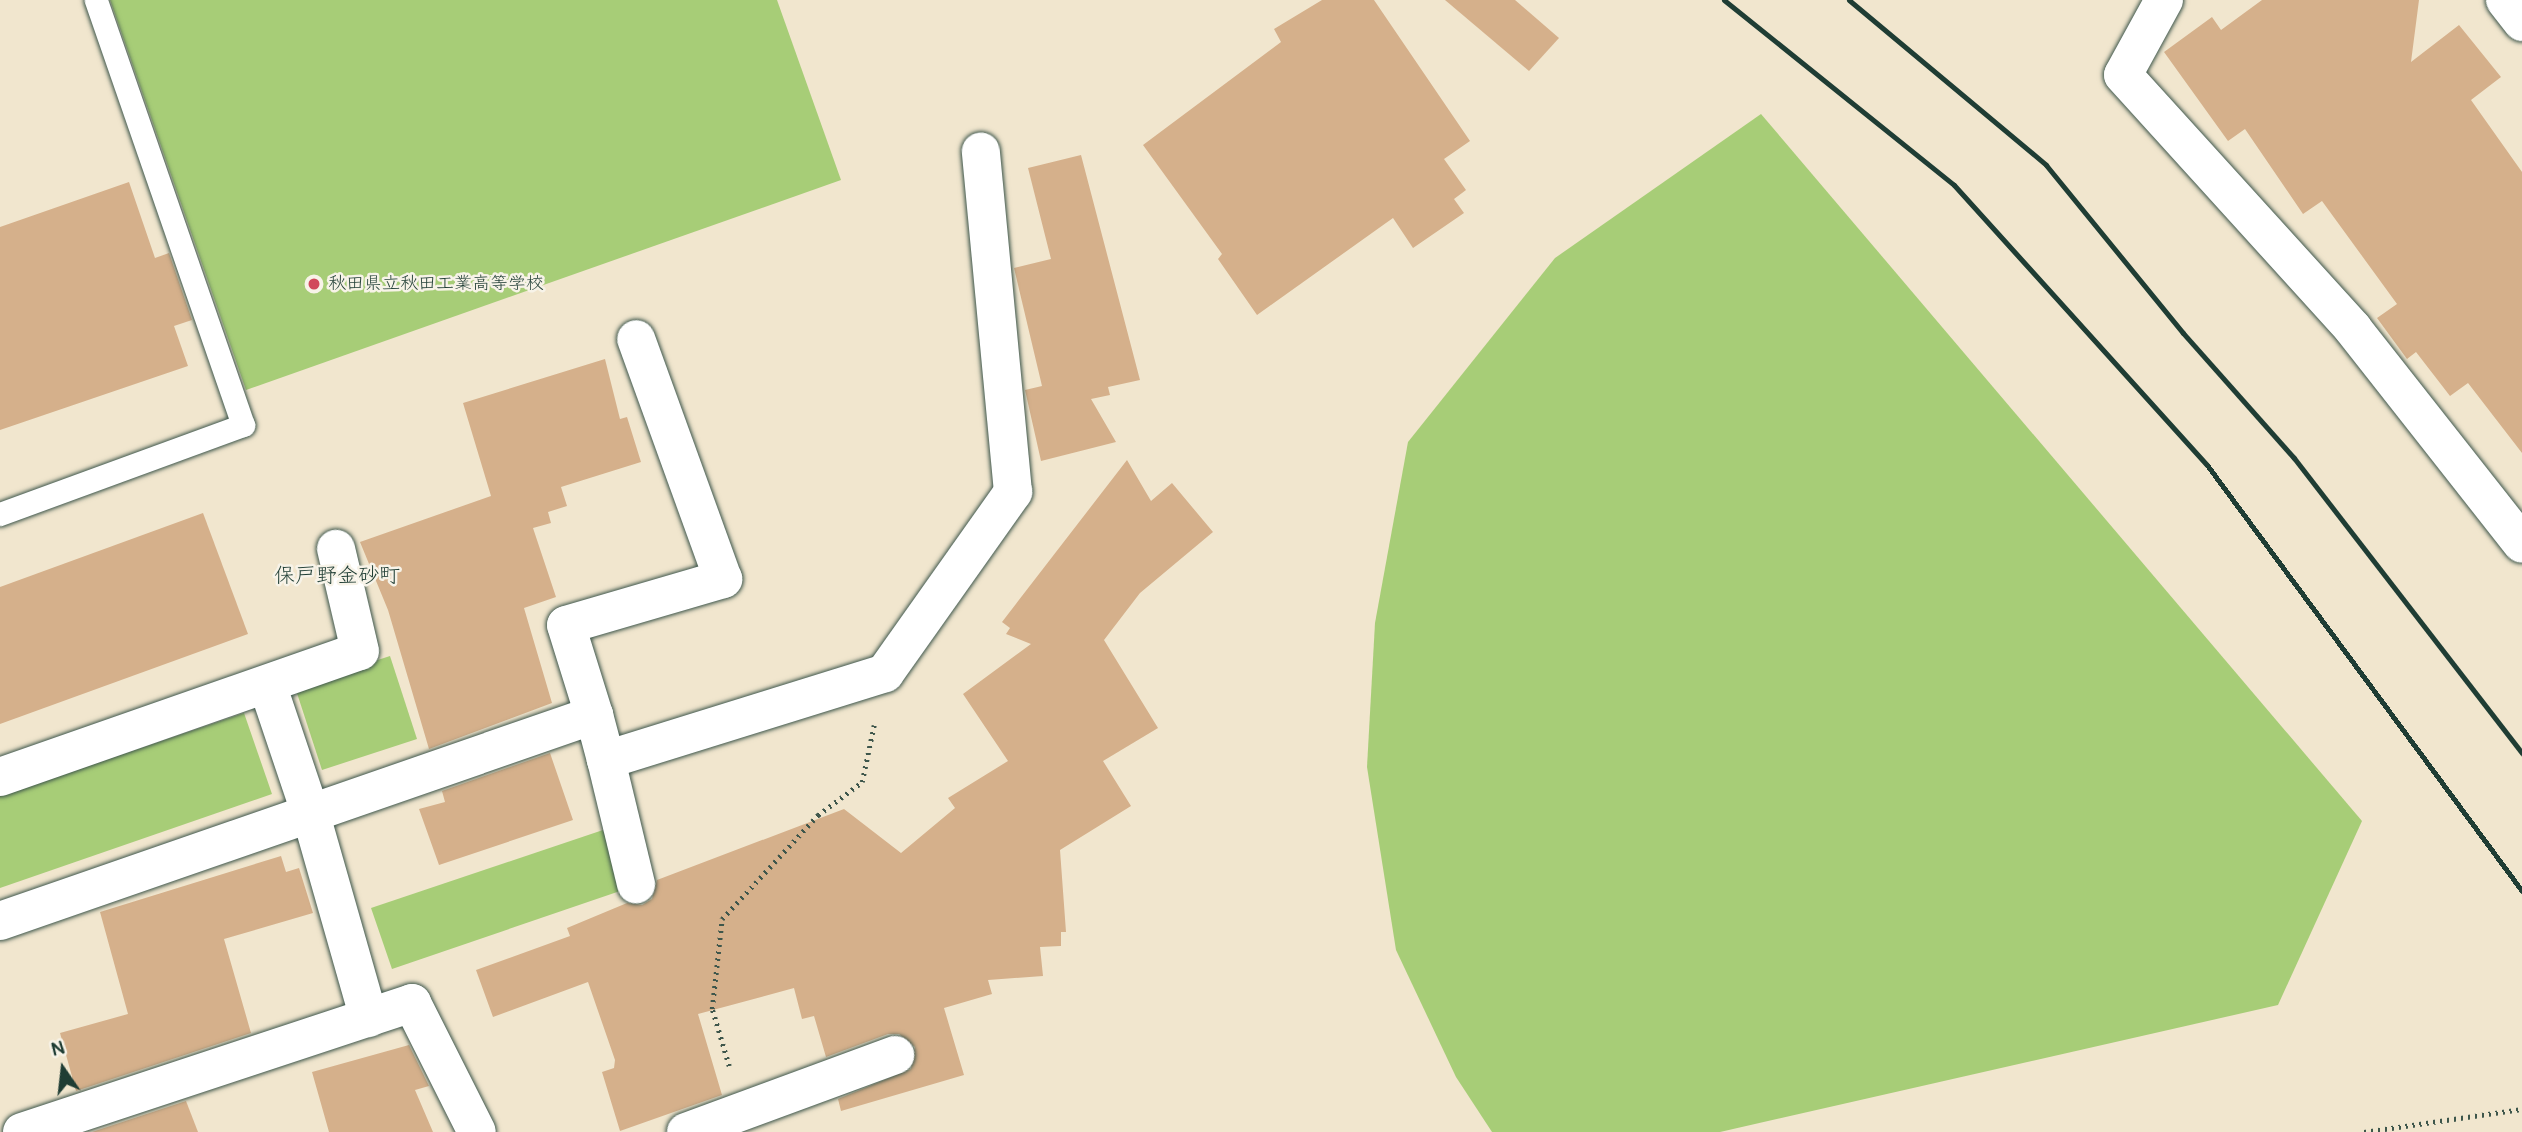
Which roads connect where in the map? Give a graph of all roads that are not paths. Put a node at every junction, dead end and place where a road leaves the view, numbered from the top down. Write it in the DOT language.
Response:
graph roads {
  1 [pos="96,0"];
  2 [pos="2164,0"];
  3 [pos="2505,0"];
  4 [pos="2522,22"];
  5 [pos="981,152"];
  6 [pos="636,339"];
  7 [pos="0,514"];
  8 [pos="2522,544"];
  9 [pos="336,549"];
  10 [pos="268,687"];
  11 [pos="594,715"];
  12 [pos="606,760"];
  13 [pos="0,777"];
  14 [pos="311,815"];
  15 [pos="636,884"];
  16 [pos="0,921"];
  17 [pos="369,1018"];
  18 [pos="895,1055"];
  19 [pos="22,1132"];
  20 [pos="477,1132"];
  21 [pos="686,1132"];
  1 -- 7 [label="lane"];
  2 -- 8 [label="street"];
  3 -- 4 [label="street"];
  5 -- 12 [label="street"];
  6 -- 11 [label="street"];
  9 -- 10 [label="street"];
  10 -- 13 [label="street"];
  10 -- 14 [label="street"];
  11 -- 12 [label="street"];
  11 -- 14 [label="street"];
  12 -- 15 [label="street"];
  14 -- 16 [label="street"];
  14 -- 17 [label="street"];
  17 -- 19 [label="street"];
  17 -- 20 [label="street"];
  18 -- 21 [label="street"];
}
